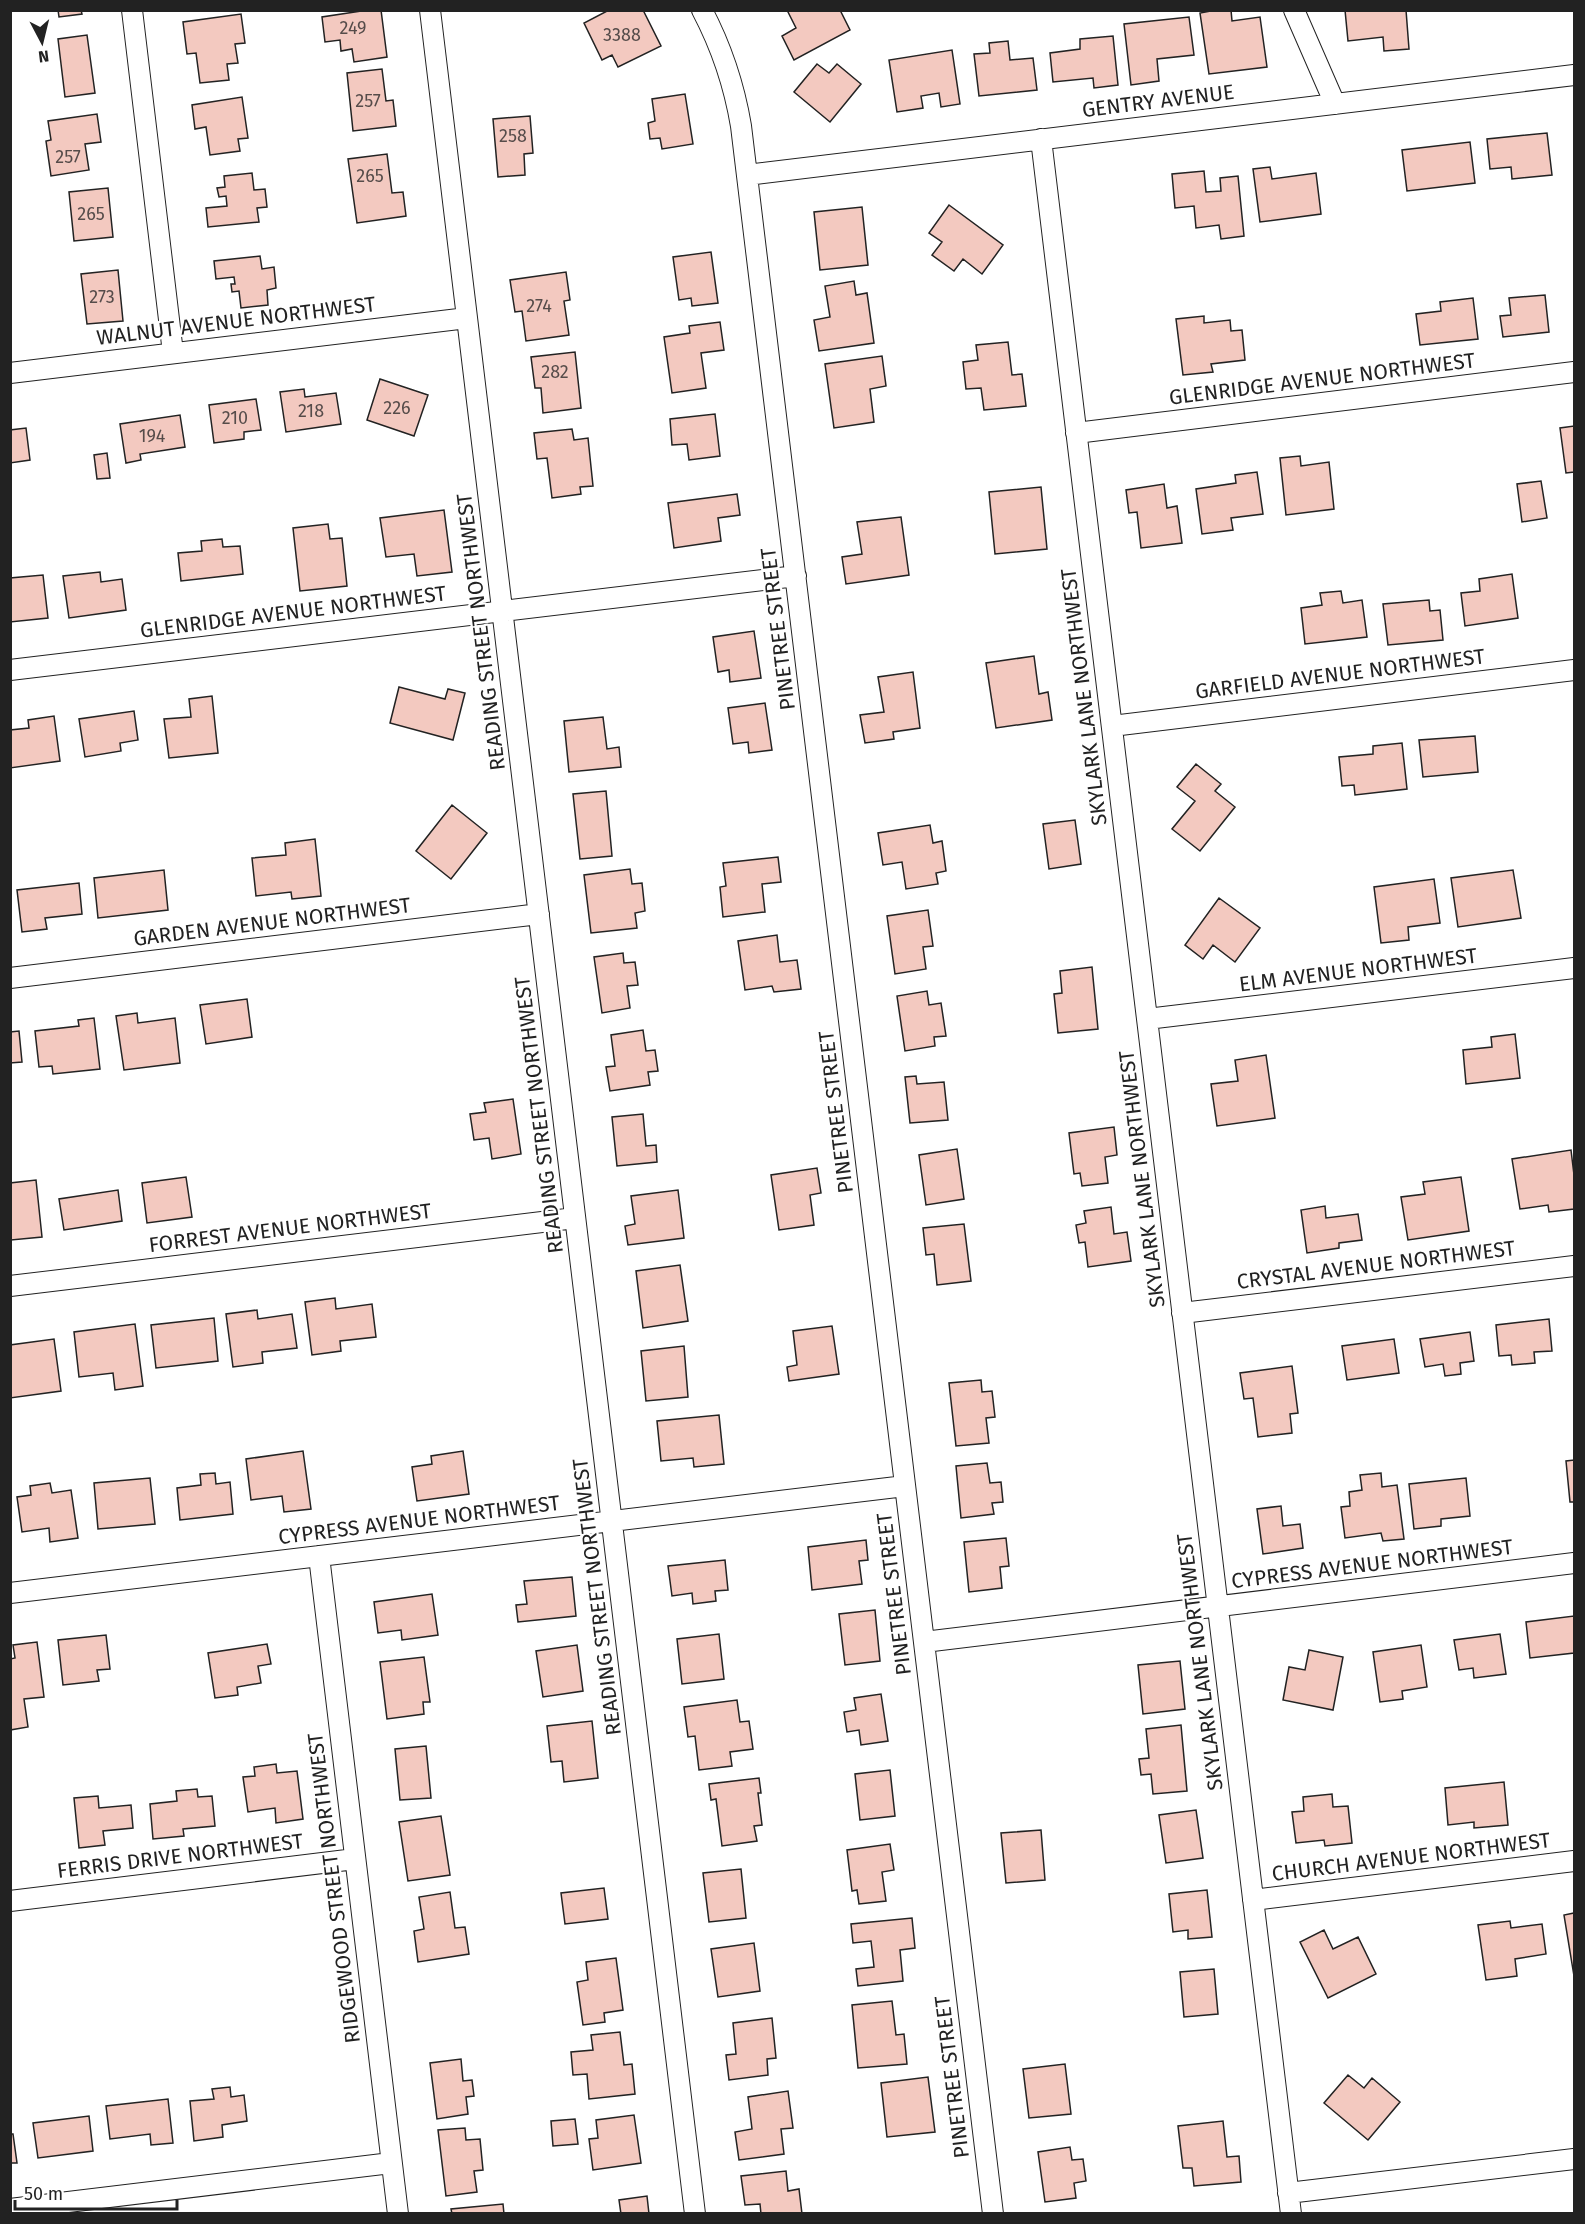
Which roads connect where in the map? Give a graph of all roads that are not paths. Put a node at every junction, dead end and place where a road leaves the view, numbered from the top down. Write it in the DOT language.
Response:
graph roads {
  1 [pos="132,10"];
  2 [pos="430,10"];
  3 [pos="702,10"];
  4 [pos="1294,10"];
  5 [pos="1575,75"];
  6 [pos="1335,104"];
  7 [pos="1041,139"];
  8 [pos="747,175"];
  9 [pos="467,318"];
  10 [pos="173,353"];
  11 [pos="1575,372"];
  12 [pos="10,373"];
  13 [pos="1076,433"];
  14 [pos="796,576"];
  15 [pos="502,611"];
  16 [pos="10,670"];
  17 [pos="1575,670"];
  18 [pos="1112,726"];
  19 [pos="539,914"];
  20 [pos="1575,968"];
  21 [pos="10,978"];
  22 [pos="1147,1019"];
  23 [pos="575,1218"];
  24 [pos="1575,1266"];
  25 [pos="10,1286"];
  26 [pos="1182,1313"];
  27 [pos="905,1485"];
  28 [pos="612,1521"];
  29 [pos="319,1556"];
  30 [pos="1575,1563"];
  31 [pos="10,1593"];
  32 [pos="1217,1607"];
  33 [pos="924,1642"];
  34 [pos="355,1859"];
  35 [pos="1575,1861"];
  36 [pos="1253,1900"];
  37 [pos="10,1901"];
  38 [pos="1575,2159"];
  39 [pos="392,2163"];
  40 [pos="1288,2193"];
  41 [pos="10,2209"];
  42 [pos="398,2214"];
  43 [pos="695,2214"];
  44 [pos="993,2214"];
  45 [pos="1291,2214"];
  1 -- 10 [label="street"];
  2 -- 9 [label="street, READING STREET NORTHWEST"];
  3 -- 8 [label="street, PINETREE STREET"];
  4 -- 6 [label="street"];
  5 -- 6 [label="street, GENTRY AVENUE"];
  6 -- 7 [label="street, GENTRY AVENUE"];
  7 -- 8 [label="street, GENTRY AVENUE"];
  7 -- 13 [label="street, SKYLARK LANE NORTHWEST"];
  8 -- 14 [label="street, PINETREE STREET"];
  9 -- 10 [label="street, WALNUT AVENUE NORTHWEST"];
  9 -- 15 [label="street, READING STREET NORTHWEST"];
  10 -- 12 [label="street, WALNUT AVENUE NORTHWEST"];
  11 -- 13 [label="street, GLENRIDGE AVENUE NORTHWEST"];
  13 -- 18 [label="street, SKYLARK LANE NORTHWEST"];
  14 -- 15 [label="street, GLENRIDGE AVENUE NORTHWEST"];
  14 -- 27 [label="street, PINETREE STREET"];
  15 -- 16 [label="street, GLENRIDGE AVENUE NORTHWEST"];
  15 -- 19 [label="street, READING STREET NORTHWEST"];
  17 -- 18 [label="street, GARFIELD AVENUE NORTHWEST"];
  18 -- 22 [label="street, SKYLARK LANE NORTHWEST"];
  19 -- 21 [label="street, GARDEN AVENUE NORTHWEST"];
  19 -- 23 [label="street, READING STREET NORTHWEST"];
  20 -- 22 [label="street, ELM AVENUE NORTHWEST"];
  22 -- 26 [label="street, SKYLARK LANE NORTHWEST"];
  23 -- 25 [label="street, FORREST AVENUE NORTHWEST"];
  23 -- 28 [label="street, READING STREET NORTHWEST"];
  24 -- 26 [label="street, CRYSTAL AVENUE NORTHWEST"];
  26 -- 32 [label="street, SKYLARK LANE NORTHWEST"];
  27 -- 28 [label="street, CYPRESS AVENUE NORTHWEST"];
  27 -- 33 [label="street, PINETREE STREET"];
  28 -- 29 [label="street, CYPRESS AVENUE NORTHWEST"];
  28 -- 43 [label="street, READING STREET NORTHWEST"];
  29 -- 31 [label="street, CYPRESS AVENUE NORTHWEST"];
  29 -- 34 [label="street, RIDGEWOOD STREET NORTHWEST"];
  30 -- 32 [label="street, CYPRESS AVENUE NORTHWEST"];
  32 -- 33 [label="street, CYPRESS AVENUE NORTHWEST"];
  32 -- 36 [label="street, SKYLARK LANE NORTHWEST"];
  33 -- 44 [label="street, PINETREE STREET"];
  34 -- 37 [label="street, FERRIS DRIVE NORTHWEST"];
  34 -- 39 [label="street, RIDGEWOOD STREET NORTHWEST"];
  35 -- 36 [label="street, CHURCH AVENUE NORTHWEST"];
  36 -- 40 [label="street, SKYLARK LANE NORTHWEST"];
  38 -- 40 [label="street"];
  39 -- 41 [label="street"];
  39 -- 42 [label="street, RIDGEWOOD STREET NORTHWEST"];
  40 -- 45 [label="street, SKYLARK LANE NORTHWEST"];
}
